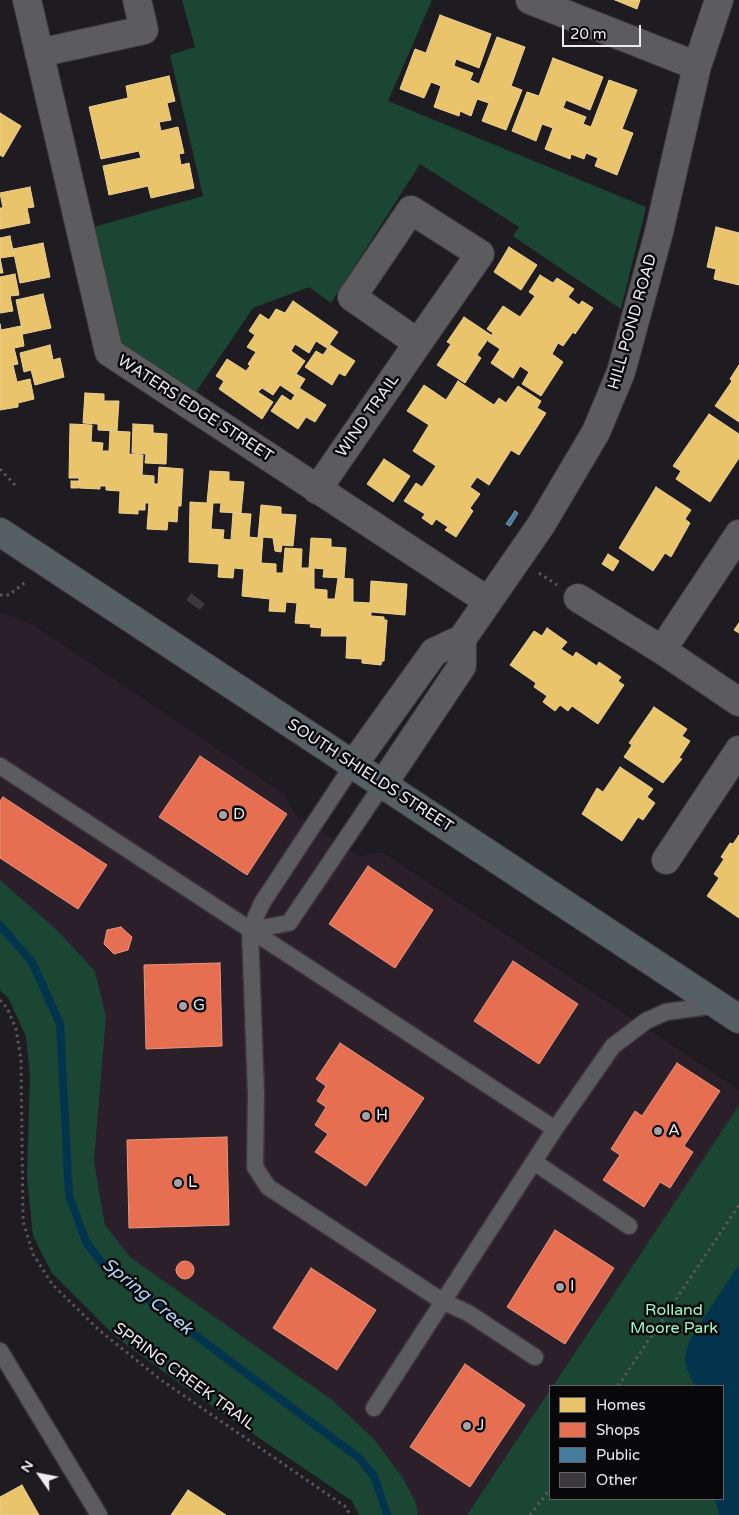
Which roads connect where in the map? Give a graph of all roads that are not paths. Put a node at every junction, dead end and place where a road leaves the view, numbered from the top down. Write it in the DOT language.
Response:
graph roads {
  1 [pos="27,0"];
  2 [pos="137,0"];
  3 [pos="530,0"];
  4 [pos="719,0"];
  5 [pos="39,52"];
  6 [pos="697,66"];
  7 [pos="418,343"];
  8 [pos="318,490"];
  9 [pos="0,532"];
  10 [pos="739,534"];
  11 [pos="578,598"];
  12 [pos="488,601"];
  13 [pos="462,639"];
  14 [pos="662,650"];
  15 [pos="739,702"];
  16 [pos="739,750"];
  17 [pos="353,765"];
  18 [pos="0,766"];
  19 [pos="383,784"];
  20 [pos="666,860"];
  21 [pos="250,930"];
  22 [pos="728,1012"];
  23 [pos="555,1129"];
  24 [pos="534,1162"];
  25 [pos="629,1226"];
  26 [pos="442,1301"];
  27 [pos="0,1351"];
  28 [pos="535,1357"];
  29 [pos="374,1408"];
  30 [pos="99,1515"];
  1 -- 5 [label="street, WATERS EDGE STREET"];
  2 -- 5 [label="street"];
  3 -- 6 [label="street"];
  4 -- 6 [label="street, HILL POND ROAD"];
  5 -- 8 [label="street, WATERS EDGE STREET"];
  6 -- 12 [label="street, HILL POND ROAD"];
  7 -- 7 [label="street, WIND TRAIL"];
  7 -- 8 [label="street, WIND TRAIL"];
  8 -- 12 [label="street, WATERS EDGE STREET"];
  9 -- 17 [label="main road, SOUTH SHIELDS STREET"];
  10 -- 14 [label="street"];
  11 -- 14 [label="street"];
  12 -- 13 [label="street, HILL POND ROAD"];
  13 -- 17 [label="street"];
  13 -- 19 [label="street"];
  14 -- 15 [label="street"];
  16 -- 20 [label="street"];
  17 -- 19 [label="main road, SOUTH SHIELDS STREET"];
  17 -- 21 [label="lane"];
  18 -- 21 [label="lane"];
  19 -- 21 [label="lane"];
  19 -- 22 [label="main road, SOUTH SHIELDS STREET"];
  21 -- 23 [label="lane"];
  21 -- 26 [label="lane"];
  22 -- 23 [label="lane"];
  23 -- 24 [label="lane"];
  24 -- 25 [label="lane"];
  24 -- 26 [label="lane"];
  26 -- 28 [label="lane"];
  26 -- 29 [label="lane"];
  27 -- 30 [label="lane"];
}
